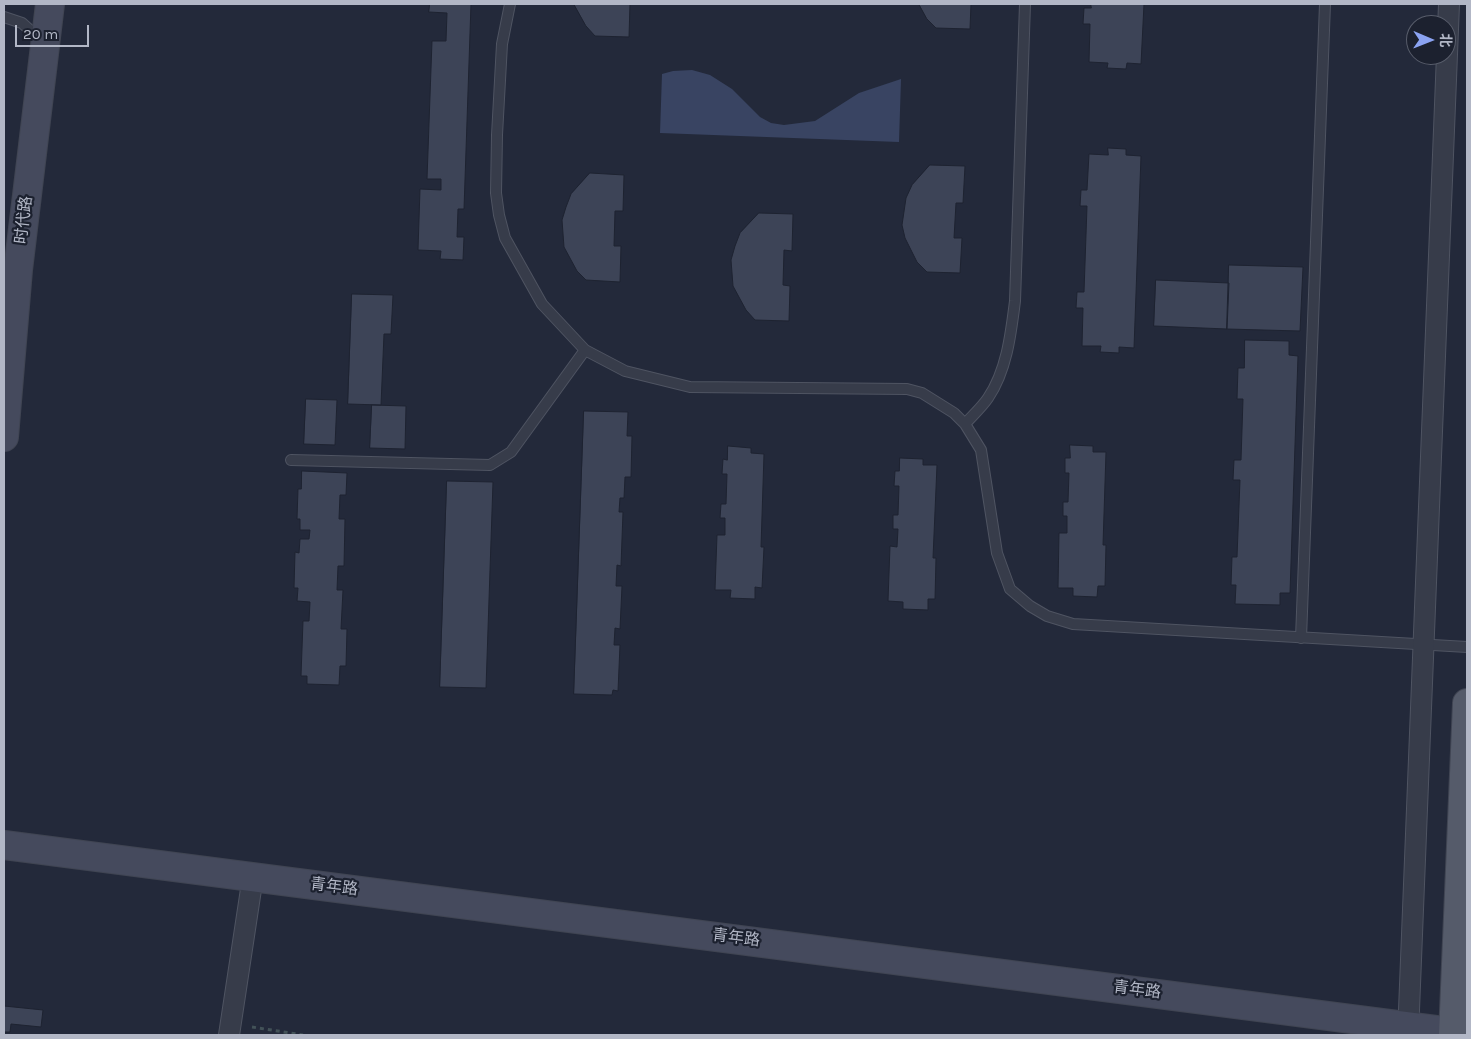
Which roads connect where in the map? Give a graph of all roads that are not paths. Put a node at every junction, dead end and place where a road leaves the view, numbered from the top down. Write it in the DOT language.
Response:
graph roads {
  1 [pos="50,4"];
  2 [pos="510,4"];
  3 [pos="1025,4"];
  4 [pos="1325,4"];
  5 [pos="1449,4"];
  6 [pos="4,17"];
  7 [pos="45,43"];
  8 [pos="586,350"];
  9 [pos="965,424"];
  10 [pos="4,437"];
  11 [pos="291,460"];
  12 [pos="1301,638"];
  13 [pos="1424,645"];
  14 [pos="1467,647"];
  15 [pos="1467,703"];
  16 [pos="4,845"];
  17 [pos="253,876"];
  18 [pos="230,1029"];
  19 [pos="1409,1031"];
  20 [pos="1458,1033"];
  1 -- 7 [label="street, 时代路"];
  2 -- 8 [label="lane"];
  3 -- 9 [label="lane"];
  4 -- 12 [label="lane"];
  5 -- 13 [label="street"];
  6 -- 7 [label="lane"];
  7 -- 10 [label="street, 时代路"];
  8 -- 9 [label="lane"];
  8 -- 11 [label="lane"];
  9 -- 12 [label="lane"];
  12 -- 13 [label="lane"];
  13 -- 14 [label="lane"];
  13 -- 19 [label="street"];
  15 -- 20 [label="main road"];
  16 -- 17 [label="street, 青年路"];
  17 -- 18 [label="street"];
  17 -- 19 [label="street, 青年路"];
  19 -- 20 [label="street, 青年路"];
}
